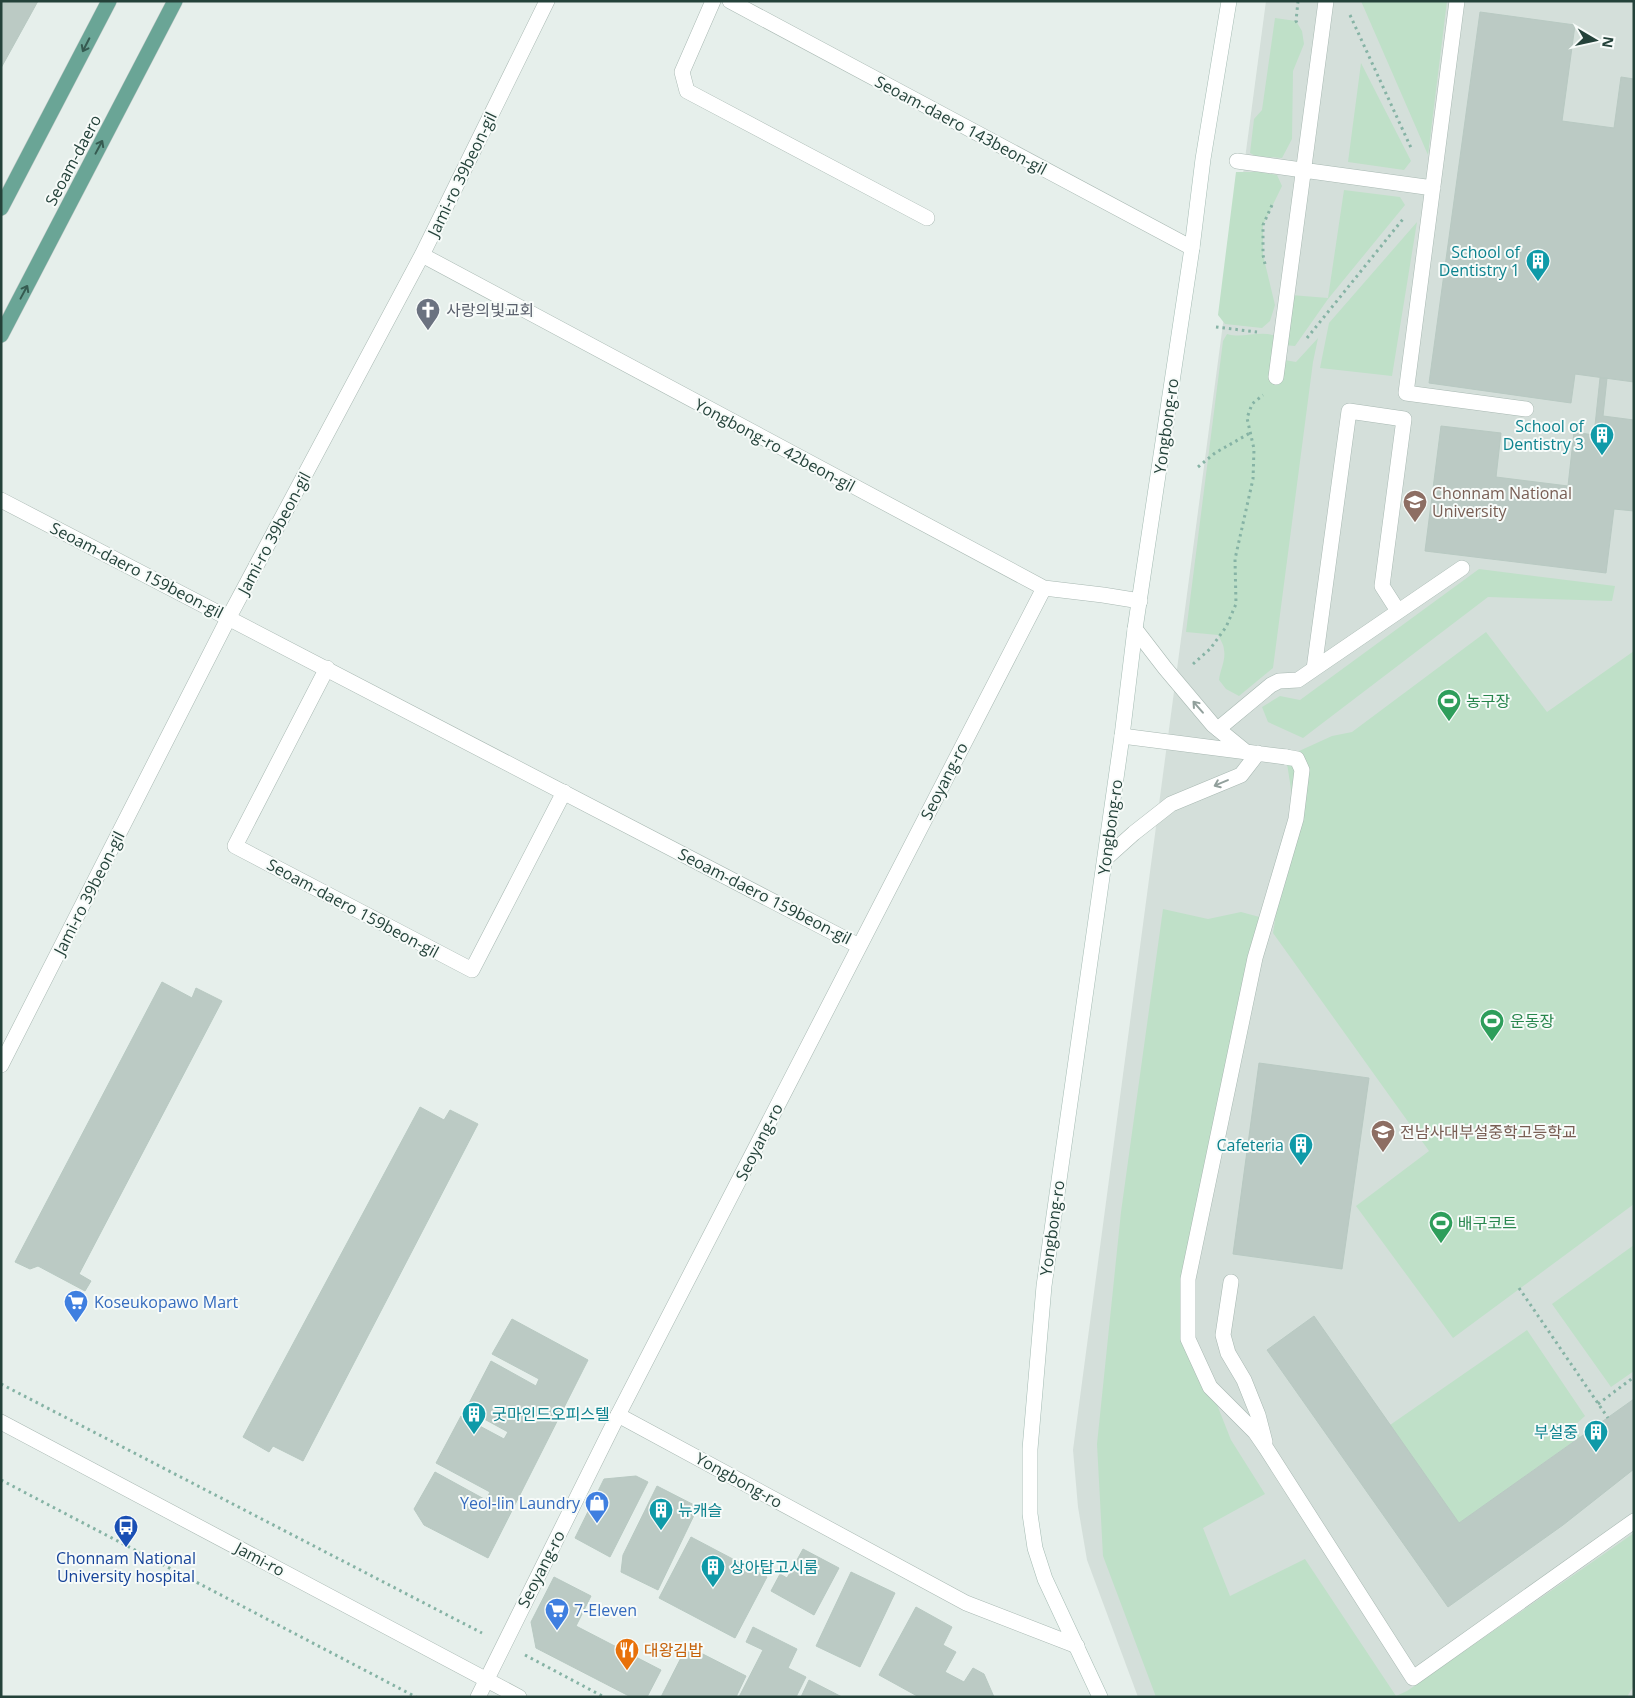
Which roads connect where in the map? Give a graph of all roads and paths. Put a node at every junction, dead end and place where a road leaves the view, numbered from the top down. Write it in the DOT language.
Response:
graph roads {
  1 [pos="108,1"];
  2 [pos="175,1"];
  3 [pos="547,1"];
  4 [pos="713,1"];
  5 [pos="730,1"];
  6 [pos="1229,1"];
  7 [pos="1326,1"];
  8 [pos="1457,1"];
  9 [pos="1237,161"];
  10 [pos="1303,170"];
  11 [pos="1433,188"];
  12 [pos="1,208"];
  13 [pos="928,218"];
  14 [pos="1192,248"];
  15 [pos="422,255"];
  16 [pos="1,335"];
  17 [pos="1276,378"];
  18 [pos="1526,409"];
  19 [pos="1250,433"];
  20 [pos="1198,467"];
  21 [pos="1,500"];
  22 [pos="1462,568"];
  23 [pos="1044,588"];
  24 [pos="1140,601"];
  25 [pos="1398,611"];
  26 [pos="230,618"];
  27 [pos="1135,630"];
  28 [pos="327,668"];
  29 [pos="1314,669"];
  30 [pos="1218,729"];
  31 [pos="1122,736"];
  32 [pos="1252,752"];
  33 [pos="564,792"];
  34 [pos="1105,859"];
  35 [pos="860,946"];
  36 [pos="1,1065"];
  37 [pos="1231,1282"];
  38 [pos="1519,1288"];
  39 [pos="1634,1376"];
  40 [pos="1,1384"];
  41 [pos="1598,1404"];
  42 [pos="618,1415"];
  43 [pos="1608,1418"];
  44 [pos="1,1422"];
  45 [pos="1266,1448"];
  46 [pos="1,1480"];
  47 [pos="1634,1520"];
  48 [pos="504,1644"];
  49 [pos="1077,1646"];
  50 [pos="486,1680"];
  51 [pos="416,1697"];
  52 [pos="478,1697"];
  53 [pos="519,1697"];
  54 [pos="604,1697"];
  55 [pos="1100,1697"];
  1 -- 12 [label="main road, one-way"];
  16 -- 2 [label="main road, Seoam-daero, one-way"];
  3 -- 15 [label="street, Jami-ro 39beon-gil"];
  4 -- 13 [label="street"];
  5 -- 14 [label="street, Seoam-daero 143beon-gil"];
  6 -- 14 [label="street, Yongbong-ro"];
  7 -- 10 [label="street"];
  8 -- 11 [label="street"];
  9 -- 10 [label="street"];
  10 -- 11 [label="street"];
  10 -- 17 [label="street"];
  11 -- 18 [label="street"];
  14 -- 24 [label="street, Yongbong-ro"];
  15 -- 23 [label="street, Yongbong-ro 42beon-gil"];
  15 -- 26 [label="street, Jami-ro 39beon-gil"];
  19 -- 20 [label="path"];
  21 -- 26 [label="street, Seoam-daero 159beon-gil"];
  22 -- 25 [label="street"];
  23 -- 24 [label="street, Yongbong-ro 42beon-gil"];
  23 -- 35 [label="street, Seoyang-ro"];
  24 -- 27 [label="street, Yongbong-ro"];
  25 -- 29 [label="street"];
  25 -- 29 [label="street"];
  26 -- 28 [label="street, Seoam-daero 159beon-gil"];
  26 -- 36 [label="street, Jami-ro 39beon-gil"];
  30 -- 27 [label="street, one-way"];
  27 -- 31 [label="street, Yongbong-ro"];
  28 -- 33 [label="street, Seoam-daero 159beon-gil"];
  28 -- 33 [label="street, Seoam-daero 159beon-gil"];
  29 -- 30 [label="street"];
  30 -- 32 [label="street"];
  31 -- 32 [label="street"];
  31 -- 34 [label="street, Yongbong-ro"];
  32 -- 34 [label="street, one-way"];
  32 -- 45 [label="street"];
  33 -- 35 [label="street, Seoam-daero 159beon-gil"];
  34 -- 49 [label="street, Yongbong-ro"];
  35 -- 42 [label="street, Seoyang-ro"];
  37 -- 45 [label="street"];
  38 -- 41 [label="path"];
  39 -- 41 [label="path"];
  40 -- 48 [label="path"];
  41 -- 43 [label="path"];
  42 -- 48 [label="street, Seoyang-ro"];
  42 -- 49 [label="street, Yongbong-ro"];
  44 -- 50 [label="street, Jami-ro"];
  45 -- 47 [label="street"];
  46 -- 51 [label="path"];
  48 -- 50 [label="street, Seoyang-ro"];
  48 -- 54 [label="path"];
  49 -- 55 [label="street, Yongbong-ro"];
  50 -- 52 [label="street, Seoyang-ro"];
  50 -- 53 [label="street, Jami-ro"];
}
